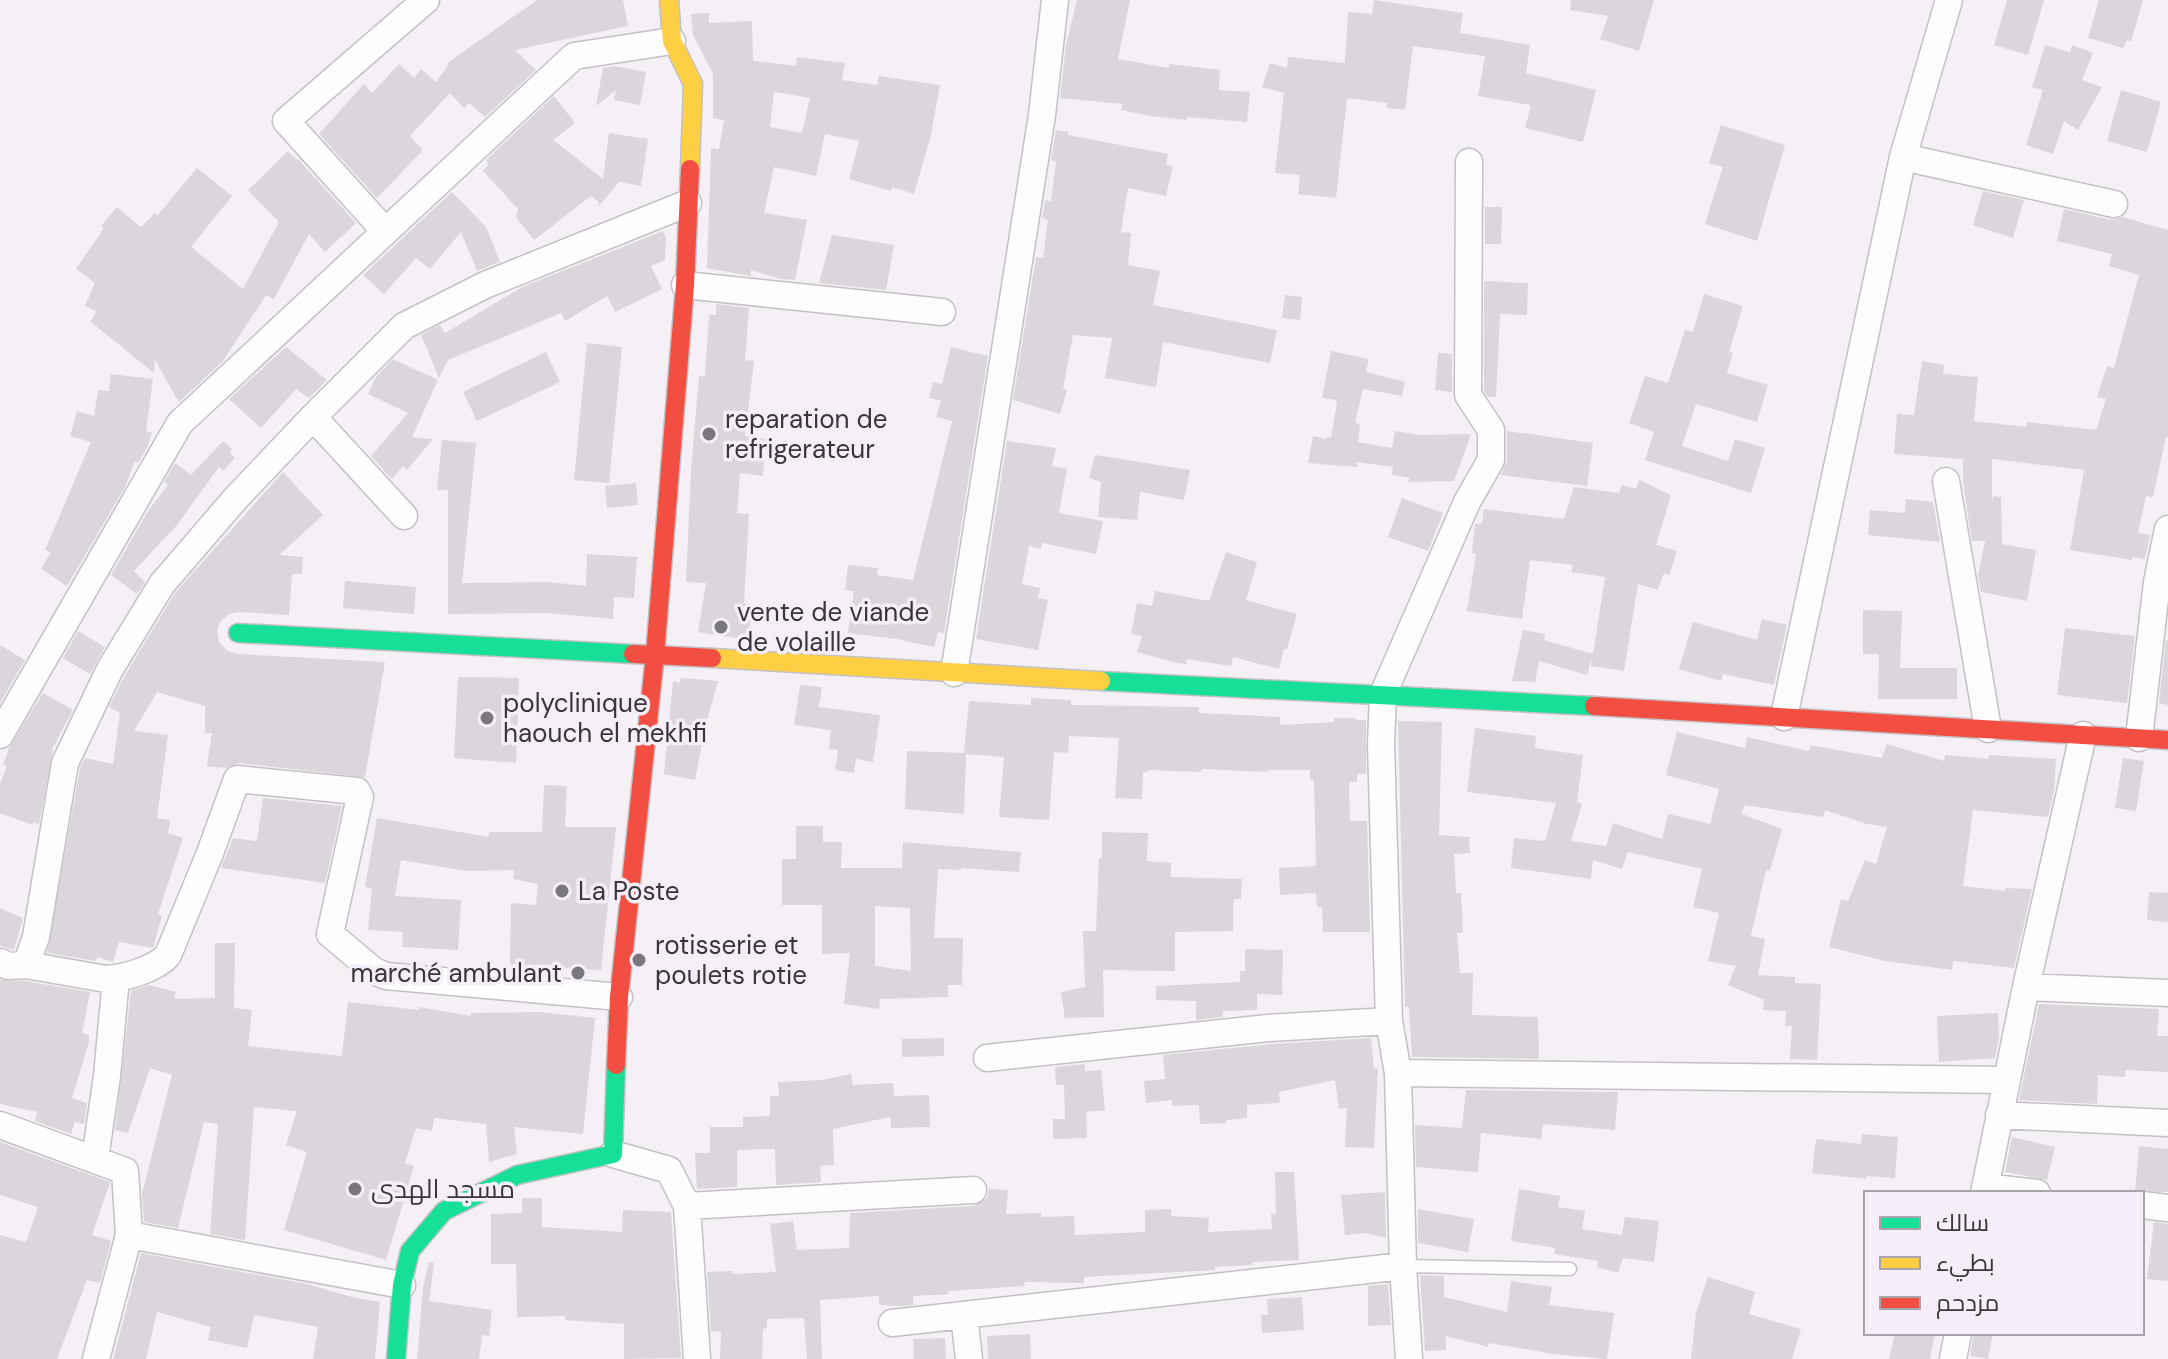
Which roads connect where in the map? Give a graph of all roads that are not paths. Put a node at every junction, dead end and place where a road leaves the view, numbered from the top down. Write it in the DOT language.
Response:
graph roads {
  1 [pos="426,0"];
  2 [pos="669,0"];
  3 [pos="1055,0"];
  4 [pos="1949,0"];
  5 [pos="672,41"];
  6 [pos="1903,157"];
  7 [pos="1469,162"];
  8 [pos="688,203"];
  9 [pos="2114,204"];
  10 [pos="385,231"];
  11 [pos="685,285"];
  12 [pos="942,312"];
  13 [pos="313,417"];
  14 [pos="1946,481"];
  15 [pos="404,516"];
  16 [pos="2168,529"];
  17 [pos="238,633"];
  18 [pos="655,655"];
  19 [pos="954,673"];
  20 [pos="1383,694"];
  21 [pos="1784,717"];
  22 [pos="1988,729"];
  23 [pos="0,735"];
  24 [pos="2083,735"];
  25 [pos="2139,738"];
  26 [pos="2168,740"];
  27 [pos="13,964"];
  28 [pos="116,978"];
  29 [pos="2026,987"];
  30 [pos="2168,993"];
  31 [pos="619,997"];
  32 [pos="1389,1021"];
  33 [pos="987,1058"];
  34 [pos="1398,1073"];
  35 [pos="2007,1080"];
  36 [pos="1999,1115"];
  37 [pos="2168,1123"];
  38 [pos="0,1125"];
  39 [pos="613,1154"];
  40 [pos="95,1159"];
  41 [pos="973,1190"];
  42 [pos="1985,1190"];
  43 [pos="2144,1205"];
  44 [pos="687,1206"];
  45 [pos="2168,1208"];
  46 [pos="129,1235"];
  47 [pos="1403,1266"];
  48 [pos="1570,1269"];
  49 [pos="402,1285"];
  50 [pos="964,1315"];
  51 [pos="892,1323"];
  52 [pos="1958,1335"];
  53 [pos="96,1359"];
  54 [pos="396,1359"];
  55 [pos="697,1359"];
  56 [pos="969,1359"];
  57 [pos="1409,1359"];
  58 [pos="1953,1359"];
  1 -- 10 [label="street"];
  2 -- 5 [label="street"];
  3 -- 19 [label="street"];
  4 -- 6 [label="street"];
  5 -- 8 [label="street"];
  5 -- 10 [label="street"];
  6 -- 9 [label="street"];
  6 -- 21 [label="street"];
  7 -- 20 [label="street"];
  8 -- 11 [label="street"];
  8 -- 13 [label="street"];
  10 -- 23 [label="street"];
  11 -- 12 [label="street"];
  11 -- 18 [label="street"];
  13 -- 15 [label="street"];
  13 -- 27 [label="street"];
  14 -- 22 [label="street"];
  16 -- 25 [label="street"];
  17 -- 18 [label="street"];
  18 -- 19 [label="street"];
  18 -- 31 [label="street"];
  19 -- 20 [label="street"];
  20 -- 21 [label="street"];
  20 -- 32 [label="street"];
  21 -- 22 [label="street"];
  22 -- 24 [label="street"];
  24 -- 25 [label="street"];
  24 -- 29 [label="street"];
  25 -- 26 [label="street"];
  27 -- 28 [label="street"];
  28 -- 31 [label="street"];
  28 -- 40 [label="street"];
  29 -- 30 [label="street"];
  29 -- 35 [label="street"];
  31 -- 39 [label="street"];
  32 -- 33 [label="street"];
  32 -- 34 [label="street"];
  34 -- 35 [label="street"];
  34 -- 47 [label="street"];
  35 -- 36 [label="street"];
  36 -- 37 [label="street"];
  36 -- 42 [label="street"];
  38 -- 40 [label="street"];
  39 -- 44 [label="street"];
  39 -- 49 [label="street"];
  40 -- 46 [label="street"];
  41 -- 44 [label="street"];
  43 -- 45 [label="street"];
  44 -- 55 [label="street"];
  46 -- 49 [label="street"];
  46 -- 53 [label="street"];
  47 -- 48 [label="lane"];
  47 -- 50 [label="street"];
  47 -- 57 [label="street"];
  49 -- 54 [label="street"];
  50 -- 51 [label="street"];
  50 -- 56 [label="street"];
  52 -- 58 [label="street"];
}
